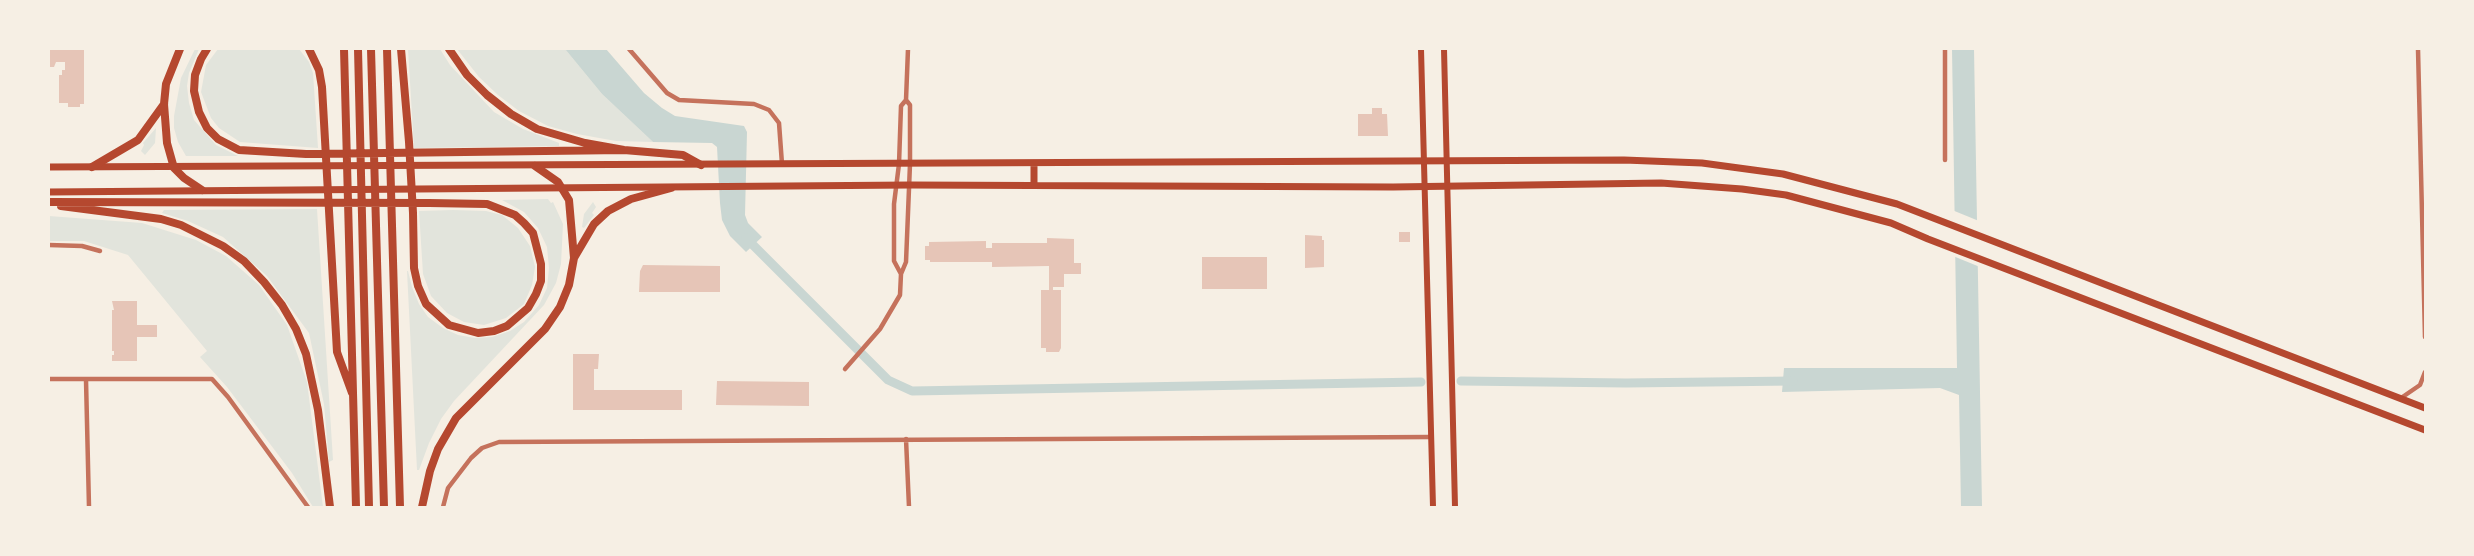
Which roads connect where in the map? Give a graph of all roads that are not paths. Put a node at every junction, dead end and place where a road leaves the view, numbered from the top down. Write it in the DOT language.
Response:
graph roads {
  1 [pos="180,49"];
  2 [pos="207,49"];
  3 [pos="309,49"];
  4 [pos="344,49"];
  5 [pos="358,49"];
  6 [pos="371,49"];
  7 [pos="388,49"];
  8 [pos="401,49"];
  9 [pos="449,49"];
  10 [pos="629,49"];
  11 [pos="908,49"];
  12 [pos="1421,49"];
  13 [pos="1444,49"];
  14 [pos="1944,49"];
  15 [pos="2418,49"];
  16 [pos="906,100"];
  17 [pos="164,104"];
  18 [pos="624,150"];
  19 [pos="1945,160"];
  20 [pos="1424,161"];
  21 [pos="1447,161"];
  22 [pos="1034,163"];
  23 [pos="701,164"];
  24 [pos="782,164"];
  25 [pos="899,164"];
  26 [pos="910,164"];
  27 [pos="534,166"];
  28 [pos="49,167"];
  29 [pos="92,167"];
  30 [pos="174,168"];
  31 [pos="896,185"];
  32 [pos="910,185"];
  33 [pos="1034,185"];
  34 [pos="1425,186"];
  35 [pos="1447,186"];
  36 [pos="563,188"];
  37 [pos="671,188"];
  38 [pos="202,190"];
  39 [pos="49,192"];
  40 [pos="49,203"];
  41 [pos="49,245"];
  42 [pos="100,251"];
  43 [pos="574,258"];
  44 [pos="900,274"];
  45 [pos="2425,337"];
  46 [pos="845,369"];
  47 [pos="2425,372"];
  48 [pos="49,379"];
  49 [pos="86,380"];
  50 [pos="2401,398"];
  51 [pos="355,402"];
  52 [pos="2425,408"];
  53 [pos="2425,430"];
  54 [pos="1432,437"];
  55 [pos="906,438"];
  56 [pos="88,507"];
  57 [pos="308,507"];
  58 [pos="330,507"];
  59 [pos="356,507"];
  60 [pos="369,507"];
  61 [pos="384,507"];
  62 [pos="400,507"];
  63 [pos="422,507"];
  64 [pos="443,507"];
  65 [pos="909,507"];
  66 [pos="1433,507"];
  67 [pos="1455,507"];
  1 -- 17 [label="highway"];
  2 -- 18 [label="highway"];
  3 -- 51 [label="highway"];
  4 -- 51 [label="highway"];
  5 -- 60 [label="highway"];
  6 -- 61 [label="highway"];
  7 -- 62 [label="highway"];
  8 -- 40 [label="highway"];
  9 -- 18 [label="highway"];
  10 -- 24 [label="street"];
  11 -- 16 [label="street"];
  12 -- 20 [label="main road"];
  13 -- 21 [label="main road"];
  14 -- 19 [label="street"];
  15 -- 45 [label="street"];
  16 -- 25 [label="street"];
  16 -- 26 [label="street"];
  17 -- 29 [label="highway"];
  17 -- 30 [label="highway"];
  18 -- 23 [label="highway"];
  20 -- 21 [label="main road"];
  20 -- 22 [label="main road"];
  20 -- 34 [label="main road"];
  21 -- 35 [label="main road"];
  21 -- 50 [label="main road"];
  22 -- 26 [label="main road"];
  22 -- 33 [label="main road"];
  23 -- 24 [label="main road"];
  23 -- 27 [label="main road"];
  24 -- 25 [label="main road"];
  25 -- 26 [label="main road"];
  25 -- 31 [label="street"];
  26 -- 32 [label="street"];
  27 -- 30 [label="main road"];
  27 -- 36 [label="highway"];
  28 -- 29 [label="main road"];
  29 -- 30 [label="main road"];
  30 -- 38 [label="highway"];
  31 -- 32 [label="main road"];
  31 -- 37 [label="main road"];
  31 -- 44 [label="street"];
  32 -- 33 [label="main road"];
  32 -- 44 [label="street"];
  33 -- 34 [label="main road"];
  34 -- 35 [label="main road"];
  34 -- 54 [label="main road"];
  35 -- 53 [label="main road"];
  35 -- 67 [label="main road"];
  36 -- 37 [label="main road"];
  36 -- 38 [label="main road"];
  36 -- 43 [label="highway"];
  37 -- 43 [label="highway"];
  38 -- 39 [label="main road"];
  40 -- 58 [label="highway"];
  41 -- 42 [label="street"];
  43 -- 63 [label="highway"];
  44 -- 46 [label="street"];
  47 -- 50 [label="street"];
  48 -- 49 [label="street"];
  49 -- 56 [label="street"];
  49 -- 57 [label="street"];
  50 -- 52 [label="main road"];
  51 -- 59 [label="highway"];
  54 -- 55 [label="street"];
  54 -- 66 [label="main road"];
  55 -- 64 [label="street"];
  55 -- 65 [label="street"];
}
